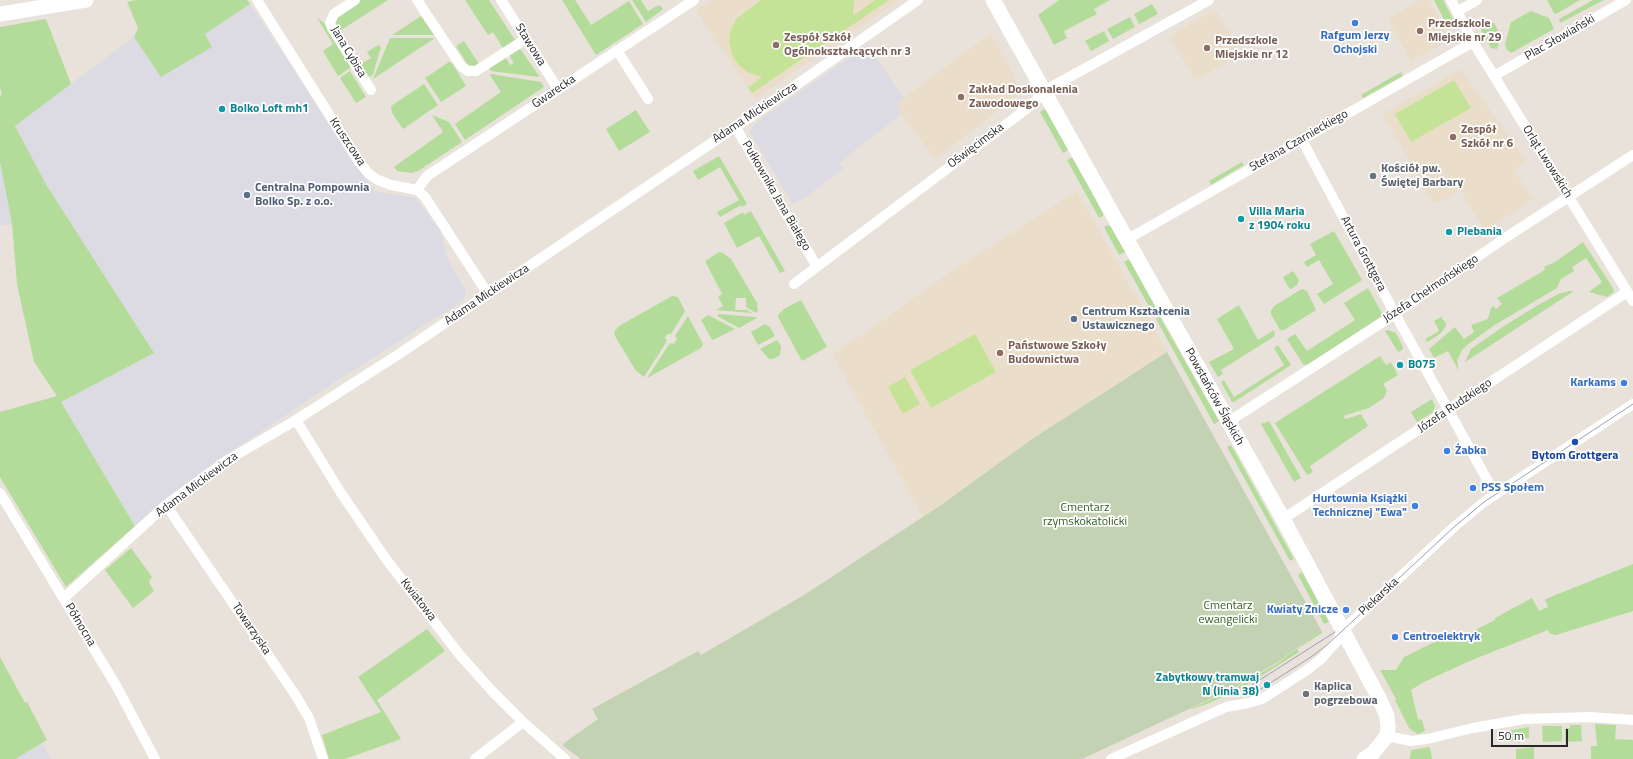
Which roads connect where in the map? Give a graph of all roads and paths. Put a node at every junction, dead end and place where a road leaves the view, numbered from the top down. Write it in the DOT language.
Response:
graph roads {
  1 [pos="84,0"];
  2 [pos="257,0"];
  3 [pos="355,0"];
  4 [pos="417,0"];
  5 [pos="501,0"];
  6 [pos="694,0"];
  7 [pos="918,0"];
  8 [pos="993,0"];
  9 [pos="1209,0"];
  10 [pos="1451,0"];
  11 [pos="1477,0"];
  12 [pos="1626,0"];
  13 [pos="1457,12"];
  14 [pos="0,14"];
  15 [pos="526,39"];
  16 [pos="1473,42"];
  17 [pos="617,50"];
  18 [pos="1494,76"];
  19 [pos="371,90"];
  20 [pos="558,90"];
  21 [pos="1044,92"];
  22 [pos="648,99"];
  23 [pos="735,126"];
  24 [pos="1302,140"];
  25 [pos="1633,155"];
  26 [pos="417,190"];
  27 [pos="1569,198"];
  28 [pos="1126,240"];
  29 [pos="817,267"];
  30 [pos="794,284"];
  31 [pos="1627,292"];
  32 [pos="488,294"];
  33 [pos="1633,301"];
  34 [pos="1394,314"];
  35 [pos="1633,404"];
  36 [pos="1449,410"];
  37 [pos="296,420"];
  38 [pos="1228,422"];
  39 [pos="0,493"];
  40 [pos="1495,494"];
  41 [pos="166,505"];
  42 [pos="1283,519"];
  43 [pos="64,598"];
  44 [pos="1342,631"];
  45 [pos="1633,720"];
  46 [pos="523,722"];
  47 [pos="1387,736"];
  48 [pos="155,759"];
  49 [pos="323,759"];
  50 [pos="475,759"];
  51 [pos="565,759"];
  52 [pos="1111,759"];
  53 [pos="1364,759"];
  1 -- 14 [label="street"];
  2 -- 26 [label="street, Kruszcowa"];
  3 -- 19 [label="street, Jana Cybisa"];
  4 -- 15 [label="street"];
  5 -- 15 [label="street, Stawowa"];
  6 -- 17 [label="street, Gwarecka"];
  7 -- 23 [label="street, Adama Mickiewicza"];
  8 -- 21 [label="street, Powstańców Śląskich"];
  9 -- 21 [label="street, Oświęcimska"];
  10 -- 13 [label="street, Orląt Lwowskich"];
  11 -- 13 [label="street"];
  12 -- 18 [label="street, Plac Słowiański"];
  13 -- 16 [label="street, Orląt Lwowskich"];
  15 -- 20 [label="street, Stawowa"];
  16 -- 18 [label="street, Orląt Lwowskich"];
  16 -- 24 [label="street, Stefana Czarnieckiego"];
  17 -- 20 [label="street, Gwarecka"];
  17 -- 22 [label="street"];
  18 -- 27 [label="street, Orląt Lwowskich"];
  20 -- 26 [label="street, Gwarecka"];
  21 -- 28 [label="street, Powstańców Śląskich"];
  21 -- 29 [label="street, Oświęcimska"];
  23 -- 29 [label="street, Pułkownika Jana Białego"];
  23 -- 32 [label="street, Adama Mickiewicza"];
  24 -- 28 [label="street, Stefana Czarnieckiego"];
  24 -- 34 [label="street, Artura Grottgera"];
  25 -- 27 [label="street, Józefa Chełmońskiego"];
  26 -- 32 [label="street"];
  27 -- 31 [label="street, Orląt Lwowskich"];
  27 -- 34 [label="street, Józefa Chełmońskiego"];
  28 -- 38 [label="street, Powstańców Śląskich"];
  29 -- 30 [label="street, Oświęcimska"];
  31 -- 33 [label="street, Orląt Lwowskich"];
  31 -- 36 [label="street, Józefa Rudzkiego"];
  32 -- 37 [label="street, Adama Mickiewicza"];
  34 -- 36 [label="street, Artura Grottgera"];
  34 -- 38 [label="street, Józefa Chełmońskiego"];
  35 -- 40 [label="street, Piekarska"];
  36 -- 40 [label="street, Artura Grottgera"];
  36 -- 42 [label="street, Józefa Rudzkiego"];
  37 -- 41 [label="street, Adama Mickiewicza"];
  37 -- 46 [label="street, Kwiatowa"];
  38 -- 42 [label="street, Powstańców Śląskich"];
  39 -- 43 [label="street, Północna"];
  40 -- 44 [label="street, Piekarska"];
  41 -- 43 [label="street, Adama Mickiewicza"];
  41 -- 49 [label="street, Towarzyska"];
  42 -- 44 [label="street, Powstańców Śląskich"];
  43 -- 48 [label="street, Północna"];
  44 -- 47 [label="street, Powstańców Śląskich"];
  44 -- 52 [label="street, Piekarska"];
  45 -- 47 [label="street"];
  46 -- 50 [label="street"];
  46 -- 51 [label="street, Kwiatowa"];
  47 -- 53 [label="street"];
}
